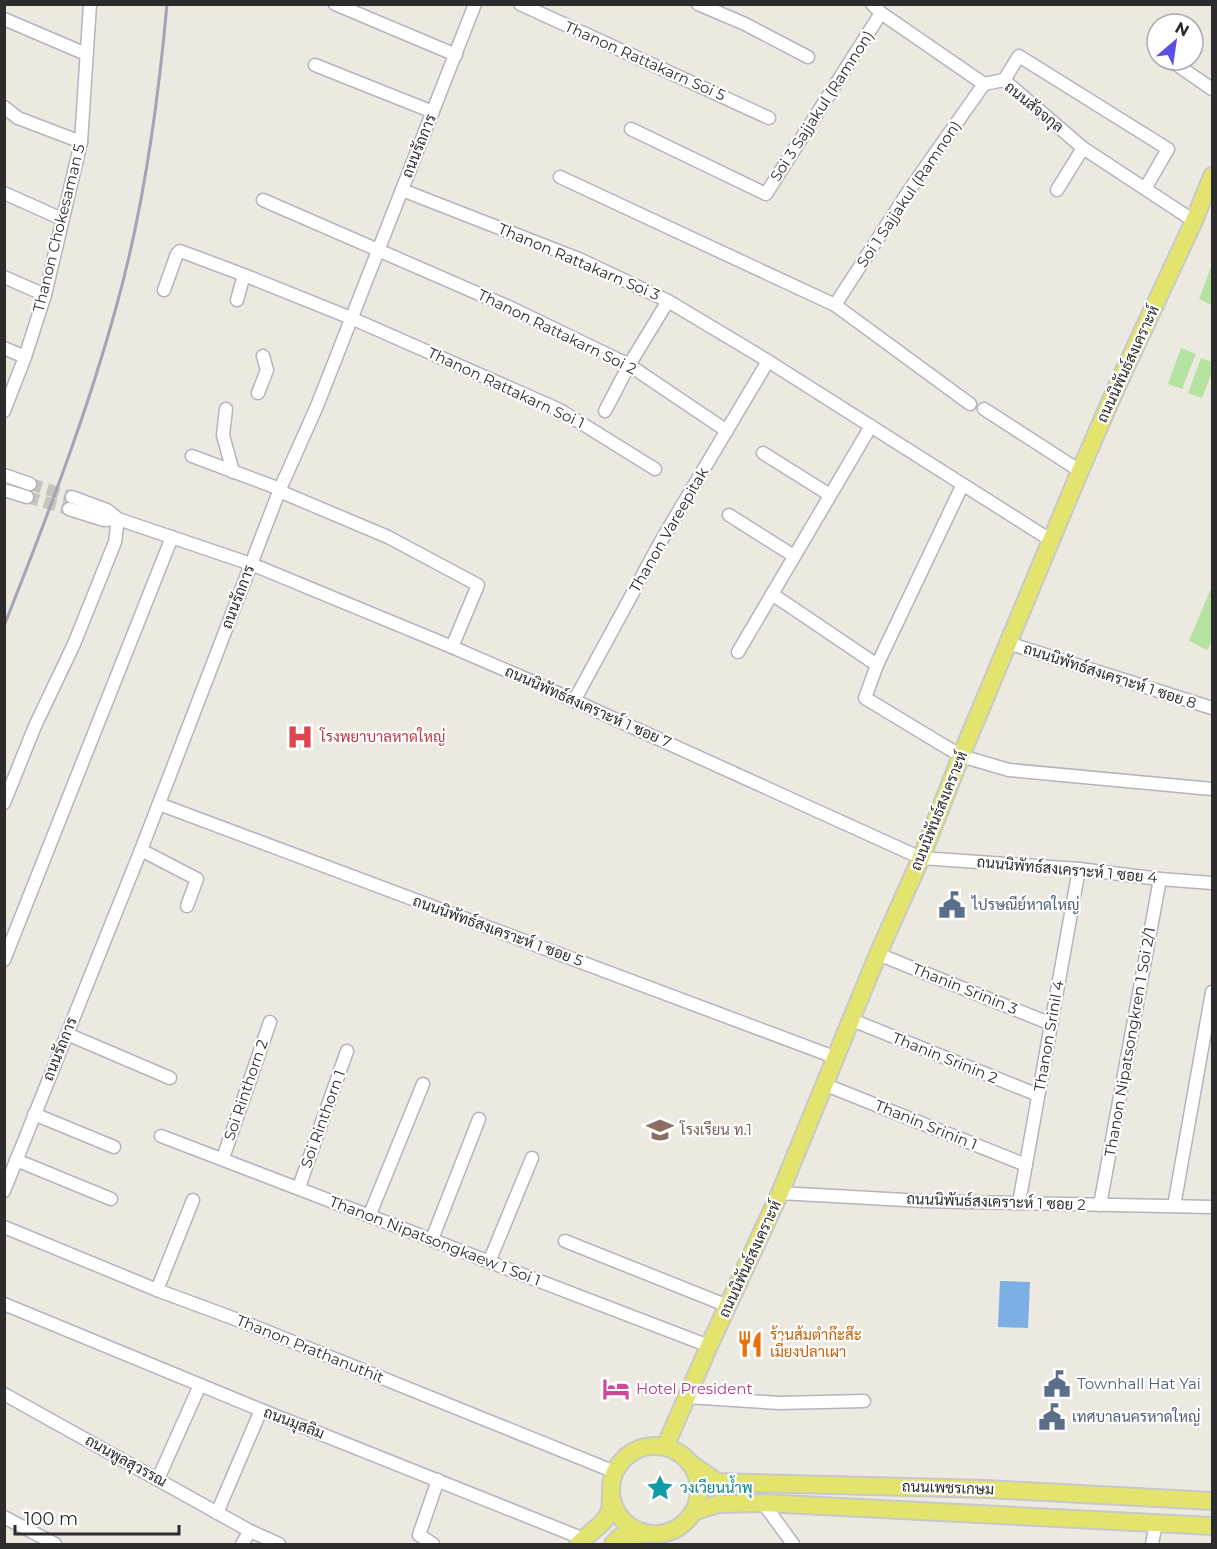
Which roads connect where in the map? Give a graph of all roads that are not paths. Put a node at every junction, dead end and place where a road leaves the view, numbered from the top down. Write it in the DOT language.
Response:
graph roads {
  1 [pos="90,4"];
  2 [pos="335,4"];
  3 [pos="475,4"];
  4 [pos="520,4"];
  5 [pos="698,4"];
  6 [pos="874,7"];
  7 [pos="4,19"];
  8 [pos="86,54"];
  9 [pos="456,55"];
  10 [pos="808,57"];
  11 [pos="315,65"];
  12 [pos="1187,72"];
  13 [pos="1004,80"];
  14 [pos="984,84"];
  15 [pos="1212,89"];
  16 [pos="4,107"];
  17 [pos="433,112"];
  18 [pos="769,118"];
  19 [pos="631,129"];
  20 [pos="81,142"];
  21 [pos="1083,148"];
  22 [pos="1212,176"];
  23 [pos="560,177"];
  24 [pos="1146,187"];
  25 [pos="402,189"];
  26 [pos="1057,190"];
  27 [pos="4,193"];
  28 [pos="263,200"];
  29 [pos="62,219"];
  30 [pos="1194,221"];
  31 [pos="378,251"];
  32 [pos="243,275"];
  33 [pos="4,277"];
  34 [pos="164,290"];
  35 [pos="45,295"];
  36 [pos="237,300"];
  37 [pos="668,301"];
  38 [pos="835,304"];
  39 [pos="351,318"];
  40 [pos="4,348"];
  41 [pos="263,356"];
  42 [pos="25,357"];
  43 [pos="768,362"];
  44 [pos="629,365"];
  45 [pos="258,393"];
  46 [pos="970,404"];
  47 [pos="226,409"];
  48 [pos="984,409"];
  49 [pos="4,411"];
  50 [pos="605,411"];
  51 [pos="871,426"];
  52 [pos="727,431"];
  53 [pos="763,453"];
  54 [pos="192,456"];
  55 [pos="655,469"];
  56 [pos="1080,471"];
  57 [pos="233,472"];
  58 [pos="4,475"];
  59 [pos="30,484"];
  60 [pos="962,486"];
  61 [pos="4,490"];
  62 [pos="280,490"];
  63 [pos="830,495"];
  64 [pos="27,496"];
  65 [pos="71,503"];
  66 [pos="729,515"];
  67 [pos="118,519"];
  68 [pos="172,537"];
  69 [pos="1052,541"];
  70 [pos="794,556"];
  71 [pos="251,564"];
  72 [pos="772,594"];
  73 [pos="1008,643"];
  74 [pos="452,647"];
  75 [pos="738,652"];
  76 [pos="877,664"];
  77 [pos="574,701"];
  78 [pos="1212,708"];
  79 [pos="961,756"];
  80 [pos="1212,789"];
  81 [pos="4,803"];
  82 [pos="159,804"];
  83 [pos="141,850"];
  84 [pos="921,858"];
  85 [pos="1079,869"];
  86 [pos="1160,879"];
  87 [pos="1212,883"];
  88 [pos="187,906"];
  89 [pos="878,954"];
  90 [pos="4,960"];
  91 [pos="1212,992"];
  92 [pos="852,1020"];
  93 [pos="270,1022"];
  94 [pos="1051,1024"];
  95 [pos="67,1034"];
  96 [pos="348,1051"];
  97 [pos="837,1058"];
  98 [pos="170,1078"];
  99 [pos="423,1084"];
  100 [pos="826,1085"];
  101 [pos="1038,1095"];
  102 [pos="34,1114"];
  103 [pos="479,1119"];
  104 [pos="161,1136"];
  105 [pos="114,1147"];
  106 [pos="223,1158"];
  107 [pos="532,1158"];
  108 [pos="16,1160"];
  109 [pos="1026,1166"];
  110 [pos="299,1188"];
  111 [pos="4,1191"];
  112 [pos="780,1193"];
  113 [pos="111,1199"];
  114 [pos="193,1200"];
  115 [pos="1019,1203"];
  116 [pos="1100,1205"];
  117 [pos="1174,1206"];
  118 [pos="1212,1207"];
  119 [pos="370,1214"];
  120 [pos="4,1227"];
  121 [pos="432,1239"];
  122 [pos="565,1241"];
  123 [pos="489,1262"];
  124 [pos="157,1290"];
  125 [pos="4,1304"];
  126 [pos="728,1306"];
  127 [pos="709,1346"];
  128 [pos="200,1385"];
  129 [pos="4,1394"];
  130 [pos="688,1397"];
  131 [pos="864,1401"];
  132 [pos="261,1410"];
  133 [pos="665,1447"];
  134 [pos="690,1463"];
  135 [pos="615,1472"];
  136 [pos="158,1479"];
  137 [pos="438,1479"];
  138 [pos="986,1489"];
  139 [pos="611,1495"];
  140 [pos="1212,1501"];
  141 [pos="763,1503"];
  142 [pos="693,1512"];
  143 [pos="217,1513"];
  144 [pos="985,1515"];
  145 [pos="4,1517"];
  146 [pos="1156,1523"];
  147 [pos="1212,1526"];
  148 [pos="250,1530"];
  149 [pos="652,1534"];
  150 [pos="581,1542"];
  151 [pos="55,1545"];
  152 [pos="242,1545"];
  153 [pos="279,1545"];
  154 [pos="433,1545"];
  155 [pos="613,1545"];
  156 [pos="793,1545"];
  157 [pos="1152,1545"];
  1 -- 8 [label="street, Thanon Chokesaman 5"];
  2 -- 9 [label="street"];
  3 -- 9 [label="street, ถนนรัถการ"];
  4 -- 18 [label="street, Thanon Rattakarn Soi 5"];
  5 -- 10 [label="street"];
  6 -- 14 [label="street, ถนนสัจจกุล"];
  6 -- 19 [label="street, Soi 3 Sajjakul (Ramnon)"];
  7 -- 8 [label="street"];
  8 -- 20 [label="street, Thanon Chokesaman 5"];
  9 -- 17 [label="street, ถนนรัถการ"];
  11 -- 17 [label="street"];
  12 -- 15 [label="street"];
  13 -- 14 [label="street, ถนนสัจจกุล"];
  13 -- 21 [label="street, ถนนสัจจกุล"];
  13 -- 24 [label="street"];
  14 -- 38 [label="street, Soi 1 Sajjakul (Ramnon)"];
  16 -- 20 [label="street"];
  17 -- 25 [label="street, ถนนรัถการ"];
  20 -- 29 [label="street, Thanon Chokesaman 5"];
  21 -- 24 [label="street, ถนนสัจจกุล"];
  21 -- 26 [label="street"];
  22 -- 30 [label="main road, ถนนนิพันธ์สงเคราะห์"];
  23 -- 38 [label="street"];
  24 -- 30 [label="street, ถนนสัจจกุล"];
  25 -- 31 [label="street, ถนนรัถการ"];
  25 -- 37 [label="street, Thanon Rattakarn Soi 3"];
  27 -- 29 [label="street"];
  28 -- 31 [label="street, Thanon Rattakarn Soi 2"];
  29 -- 35 [label="street, Thanon Chokesaman 5"];
  30 -- 56 [label="main road, ถนนนิพันธ์สงเคราะห์"];
  31 -- 39 [label="street, ถนนรัถการ"];
  31 -- 44 [label="street, Thanon Rattakarn Soi 2"];
  32 -- 34 [label="street, Thanon Rattakarn Soi 1"];
  32 -- 36 [label="street"];
  32 -- 39 [label="street, Thanon Rattakarn Soi 1"];
  33 -- 35 [label="street"];
  35 -- 42 [label="street, Thanon Chokesaman 5"];
  37 -- 43 [label="street, Thanon Rattakarn Soi 3"];
  37 -- 44 [label="street"];
  38 -- 46 [label="street"];
  39 -- 55 [label="street, Thanon Rattakarn Soi 1"];
  39 -- 62 [label="street, ถนนรัถการ"];
  40 -- 42 [label="street"];
  41 -- 45 [label="street"];
  42 -- 49 [label="street, Thanon Chokesaman 5"];
  43 -- 51 [label="street, Thanon Rattakarn Soi 3"];
  43 -- 52 [label="street, Thanon Vareepitak"];
  44 -- 50 [label="street"];
  44 -- 52 [label="street, Thanon Rattakarn Soi 2"];
  47 -- 57 [label="street"];
  48 -- 56 [label="street"];
  51 -- 60 [label="street, Thanon Rattakarn Soi 3"];
  51 -- 63 [label="street"];
  52 -- 77 [label="street, Thanon Vareepitak"];
  53 -- 63 [label="street"];
  54 -- 57 [label="street"];
  56 -- 69 [label="main road, ถนนนิพันธ์สงเคราะห์"];
  57 -- 62 [label="street"];
  58 -- 59 [label="street"];
  60 -- 69 [label="street, Thanon Rattakarn Soi 3"];
  60 -- 76 [label="street"];
  61 -- 64 [label="street"];
  62 -- 71 [label="street, ถนนรัถการ"];
  62 -- 74 [label="street"];
  63 -- 70 [label="street"];
  65 -- 67 [label="street, ถนนนิพัทธ์สงเคราะห์ 1 ซอย 7"];
  66 -- 70 [label="street"];
  67 -- 68 [label="street, ถนนนิพัทธ์สงเคราะห์ 1 ซอย 7"];
  67 -- 81 [label="street"];
  68 -- 71 [label="street, ถนนนิพัทธ์สงเคราะห์ 1 ซอย 7"];
  68 -- 90 [label="street"];
  69 -- 73 [label="main road, ถนนนิพันธ์สงเคราะห์"];
  70 -- 72 [label="street"];
  71 -- 74 [label="street, ถนนนิพัทธ์สงเคราะห์ 1 ซอย 7"];
  71 -- 82 [label="street, ถนนรัถการ"];
  72 -- 75 [label="street"];
  72 -- 76 [label="street"];
  73 -- 78 [label="street, ถนนนิพัทธ์สงเคราะห์ 1 ซอย 8"];
  73 -- 79 [label="main road, ถนนนิพันธ์สงเคราะห์"];
  74 -- 77 [label="street, ถนนนิพัทธ์สงเคราะห์ 1 ซอย 7"];
  76 -- 79 [label="street"];
  77 -- 84 [label="street, ถนนนิพัทธ์สงเคราะห์ 1 ซอย 7"];
  79 -- 80 [label="street"];
  79 -- 84 [label="main road, ถนนนิพันธ์สงเคราะห์"];
  82 -- 83 [label="street, ถนนรัถการ"];
  82 -- 97 [label="street, ถนนนิพัทธ์สงเคราะห์ 1 ซอย 5"];
  83 -- 88 [label="street"];
  83 -- 95 [label="street, ถนนรัถการ"];
  84 -- 85 [label="street, ถนนนิพัทธ์สงเคราะห์ 1 ซอย 4"];
  84 -- 89 [label="main road, ถนนนิพันธ์สงเคราะห์"];
  85 -- 86 [label="street, ถนนนิพัทธ์สงเคราะห์ 1 ซอย 4"];
  85 -- 94 [label="street, Thanon Srinil 4"];
  86 -- 87 [label="street, ถนนนิพัทธ์สงเคราะห์ 1 ซอย 4"];
  86 -- 116 [label="street, Thanon Nipatsongkren 1 Soi 2/1"];
  89 -- 92 [label="main road, ถนนนิพันธ์สงเคราะห์"];
  89 -- 94 [label="street, Thanin Srinin 3"];
  91 -- 117 [label="street"];
  92 -- 97 [label="main road, ถนนนิพันธ์สงเคราะห์"];
  92 -- 101 [label="street, Thanin Srinin 2"];
  93 -- 106 [label="street, Soi Rinthorn 2"];
  94 -- 101 [label="street, Thanon Srinil 4"];
  95 -- 98 [label="street"];
  95 -- 102 [label="street, ถนนรัถการ"];
  96 -- 110 [label="street, Soi Rinthorn 1"];
  97 -- 100 [label="main road, ถนนนิพันธ์สงเคราะห์"];
  99 -- 119 [label="street"];
  100 -- 109 [label="street, Thanin Srinin 1"];
  100 -- 112 [label="main road, ถนนนิพันธ์สงเคราะห์"];
  101 -- 109 [label="street, Thanon Srinil 4"];
  102 -- 105 [label="street"];
  102 -- 108 [label="street, ถนนรัถการ"];
  103 -- 121 [label="street"];
  104 -- 106 [label="street, Thanon Nipatsongkaew 1 Soi 1"];
  106 -- 110 [label="street, Thanon Nipatsongkaew 1 Soi 1"];
  107 -- 123 [label="street"];
  108 -- 111 [label="street, ถนนรัถการ"];
  108 -- 113 [label="street"];
  109 -- 115 [label="street, Thanon Srinil 4"];
  110 -- 119 [label="street, Thanon Nipatsongkaew 1 Soi 1"];
  112 -- 115 [label="street, ถนนนิพันธ์สงเคราะห์ 1 ซอย 2"];
  112 -- 126 [label="main road, ถนนนิพันธ์สงเคราะห์"];
  114 -- 124 [label="street"];
  115 -- 116 [label="street, ถนนนิพันธ์สงเคราะห์ 1 ซอย 2"];
  116 -- 117 [label="street, ถนนนิพันธ์สงเคราะห์ 1 ซอย 2"];
  117 -- 118 [label="street, ถนนนิพันธ์สงเคราะห์ 1 ซอย 2"];
  119 -- 121 [label="street, Thanon Nipatsongkaew 1 Soi 1"];
  120 -- 124 [label="street, Thanon Prathanuthit"];
  121 -- 123 [label="street, Thanon Nipatsongkaew 1 Soi 1"];
  122 -- 126 [label="street"];
  123 -- 127 [label="street, Thanon Nipatsongkaew 1 Soi 1"];
  124 -- 135 [label="street, Thanon Prathanuthit"];
  125 -- 128 [label="street, ถนนมุสลิม"];
  126 -- 127 [label="main road, ถนนนิพันธ์สงเคราะห์"];
  127 -- 130 [label="main road, ถนนนิพันธ์สงเคราะห์"];
  128 -- 132 [label="street, ถนนมุสลิม"];
  128 -- 136 [label="street"];
  129 -- 136 [label="street, ถนนพูลสุวรรณ"];
  130 -- 131 [label="street"];
  130 -- 133 [label="main road, ถนนนิพันธ์สงเคราะห์"];
  132 -- 137 [label="street, ถนนมุสลิม"];
  132 -- 143 [label="street"];
  133 -- 134 [label="main road"];
  133 -- 135 [label="main road"];
  134 -- 138 [label="main road, ถนนเพชรเกษม"];
  134 -- 142 [label="main road"];
  135 -- 139 [label="main road"];
  136 -- 143 [label="street, ถนนพูลสุวรรณ"];
  137 -- 150 [label="street, ถนนมุสลิม"];
  137 -- 154 [label="street"];
  138 -- 140 [label="main road, ถนนเพชรเกษม"];
  138 -- 144 [label="main road"];
  139 -- 149 [label="main road"];
  139 -- 150 [label="main road"];
  141 -- 142 [label="main road, ถนนเพชรเกษม"];
  141 -- 144 [label="main road, ถนนเพชรเกษม"];
  141 -- 156 [label="street"];
  142 -- 149 [label="main road"];
  143 -- 148 [label="street, ถนนพูลสุวรรณ"];
  144 -- 146 [label="main road, ถนนเพชรเกษม"];
  145 -- 151 [label="street"];
  146 -- 147 [label="main road, ถนนเพชรเกษม"];
  146 -- 157 [label="street"];
  148 -- 152 [label="street"];
  148 -- 153 [label="street, ถนนพูลสุวรรณ"];
  149 -- 155 [label="main road"];
}
